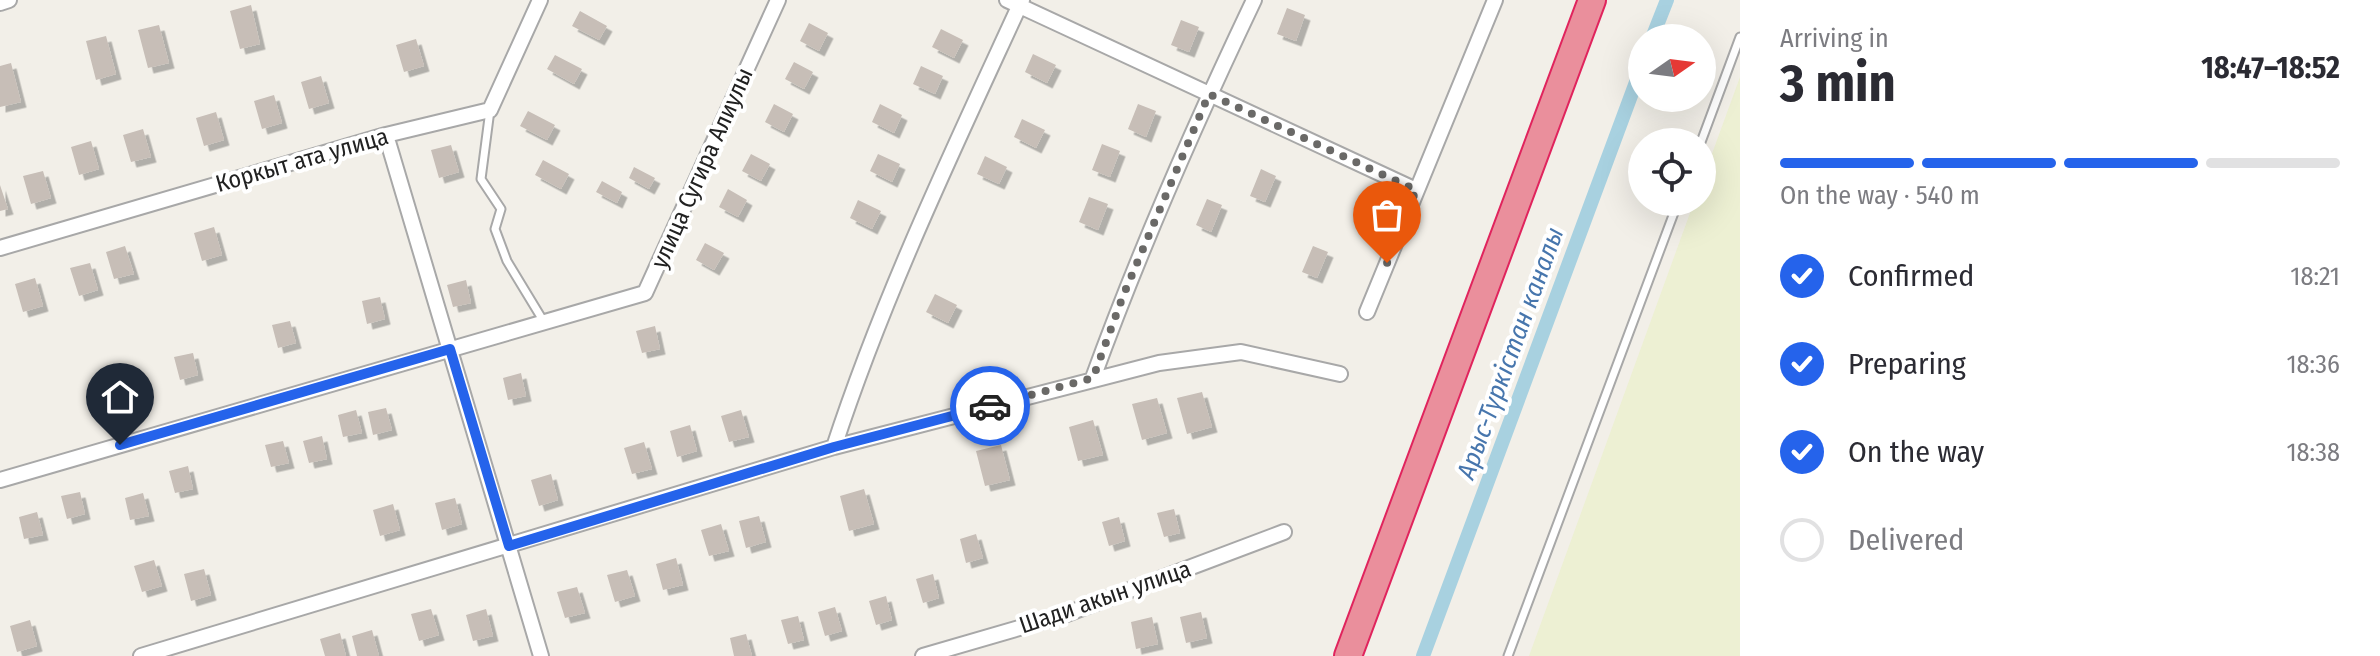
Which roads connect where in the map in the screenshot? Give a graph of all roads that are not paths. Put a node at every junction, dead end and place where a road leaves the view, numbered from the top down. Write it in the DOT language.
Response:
graph roads {
  1 [pos="9,0"];
  2 [pos="540,0"];
  3 [pos="778,0"];
  4 [pos="1254,0"];
  5 [pos="1495,0"];
  6 [pos="1592,0"];
  7 [pos="1610,0"];
  8 [pos="1016,2"];
  9 [pos="0,3"];
  10 [pos="1740,37"];
  11 [pos="1209,94"];
  12 [pos="490,110"];
  13 [pos="1706,128"];
  14 [pos="386,135"];
  15 [pos="1416,190"];
  16 [pos="1673,216"];
  17 [pos="0,248"];
  18 [pos="1367,312"];
  19 [pos="544,322"];
  20 [pos="450,349"];
  21 [pos="1340,374"];
  22 [pos="1093,378"];
  23 [pos="834,447"];
  24 [pos="0,480"];
  25 [pos="1284,532"];
  26 [pos="509,546"];
  27 [pos="141,656"];
  28 [pos="541,656"];
  29 [pos="923,656"];
  30 [pos="1348,656"];
  31 [pos="1366,656"];
  32 [pos="1508,656"];
  1 -- 9 [label="street"];
  2 -- 12 [label="street"];
  3 -- 19 [label="street, улица Сугира Алиулы"];
  4 -- 11 [label="street"];
  5 -- 15 [label="street"];
  6 -- 30 [label="highway"];
  7 -- 31 [label="highway"];
  8 -- 11 [label="street"];
  8 -- 23 [label="street"];
  10 -- 13 [label="lane"];
  11 -- 15 [label="street"];
  11 -- 22 [label="street"];
  12 -- 14 [label="street, Коркыт ата улица"];
  12 -- 19 [label="lane"];
  14 -- 17 [label="street, Коркыт ата улица"];
  14 -- 20 [label="street"];
  15 -- 18 [label="street"];
  16 -- 32 [label="lane"];
  19 -- 20 [label="street, улица Сугира Алиулы"];
  20 -- 24 [label="street, улица Сугира Алиулы"];
  20 -- 26 [label="street"];
  21 -- 22 [label="street"];
  22 -- 23 [label="street"];
  23 -- 26 [label="street"];
  25 -- 29 [label="street, Шади акын улица"];
  26 -- 27 [label="street"];
  26 -- 28 [label="street"];
}
